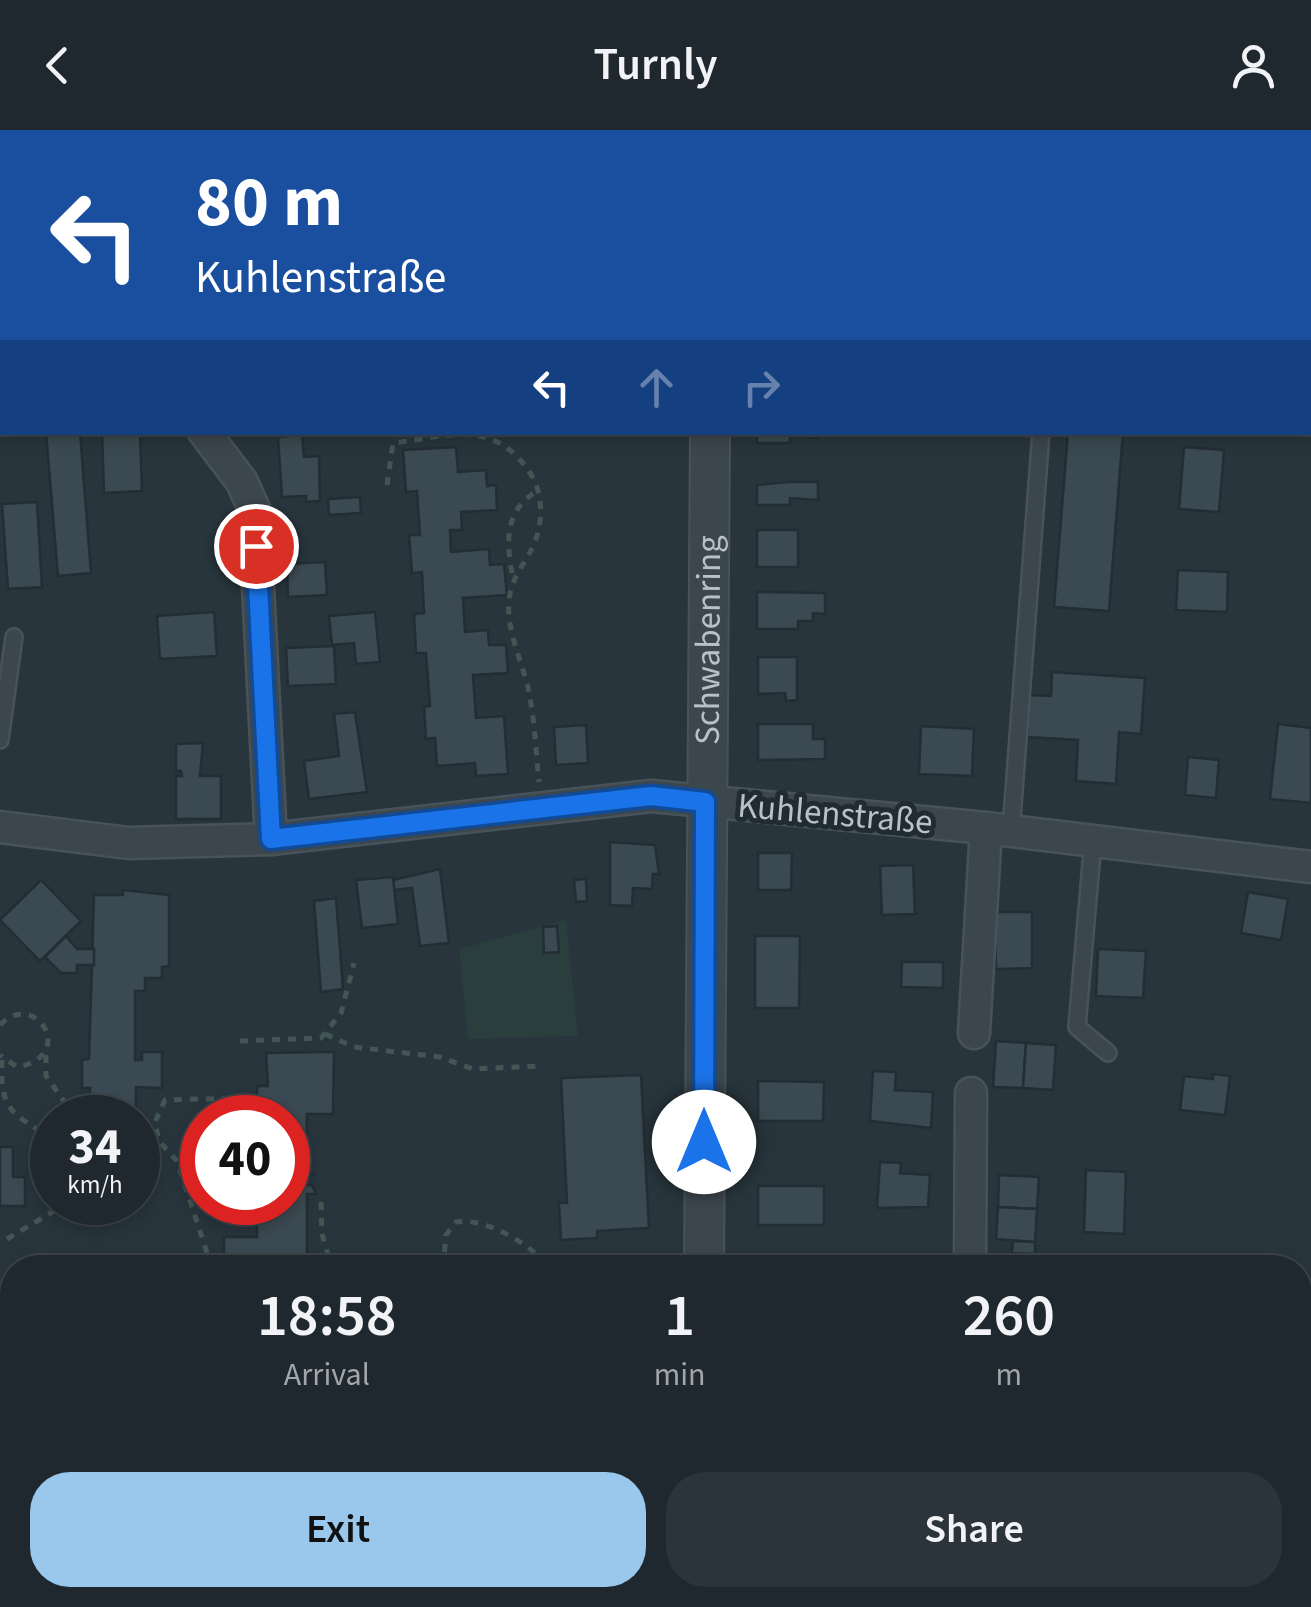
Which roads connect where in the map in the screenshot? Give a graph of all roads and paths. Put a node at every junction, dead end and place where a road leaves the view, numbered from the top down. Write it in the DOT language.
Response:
graph roads {
  1 [pos="206,435"];
  2 [pos="459,435"];
  3 [pos="471,435"];
  4 [pos="710,435"];
  5 [pos="1041,435"];
  6 [pos="387,485"];
  7 [pos="537,491"];
  8 [pos="513,576"];
  9 [pos="14,637"];
  10 [pos="0,740"];
  11 [pos="705,802"];
  12 [pos="542,807"];
  13 [pos="0,827"];
  14 [pos="998,829"];
  15 [pos="271,839"];
  16 [pos="1092,840"];
  17 [pos="1311,867"];
  18 [pos="354,963"];
  19 [pos="0,1025"];
  20 [pos="974,1033"];
  21 [pos="326,1034"];
  22 [pos="240,1042"];
  23 [pos="46,1052"];
  24 [pos="1108,1053"];
  25 [pos="1,1058"];
  26 [pos="539,1066"];
  27 [pos="971,1093"];
  28 [pos="60,1095"];
  29 [pos="180,1100"];
  30 [pos="30,1124"];
  31 [pos="164,1146"];
  32 [pos="160,1148"];
  33 [pos="180,1170"];
  34 [pos="321,1202"];
  35 [pos="32,1225"];
  36 [pos="199,1225"];
  37 [pos="8,1240"];
  38 [pos="208,1255"];
  39 [pos="328,1255"];
  40 [pos="444,1255"];
  41 [pos="531,1255"];
  42 [pos="704,1255"];
  43 [pos="970,1255"];
  1 -- 15 [label="street"];
  2 -- 6 [label="path"];
  3 -- 7 [label="path"];
  4 -- 11 [label="street, Schwabenring"];
  5 -- 14 [label="lane"];
  7 -- 8 [label="path"];
  7 -- 8 [label="path"];
  8 -- 12 [label="path"];
  9 -- 10 [label="lane"];
  11 -- 12 [label="street, Kuhlenstraße"];
  11 -- 14 [label="street, Kuhlenstraße"];
  11 -- 42 [label="street, Schwabenring"];
  12 -- 15 [label="street, Kuhlenstraße"];
  13 -- 15 [label="street, Kuhlenstraße"];
  14 -- 16 [label="street, Kuhlenstraße"];
  14 -- 20 [label="street"];
  16 -- 17 [label="street, Kuhlenstraße"];
  16 -- 24 [label="lane"];
  18 -- 21 [label="path"];
  19 -- 23 [label="path"];
  21 -- 22 [label="path"];
  21 -- 26 [label="path"];
  23 -- 25 [label="path"];
  23 -- 28 [label="path"];
  25 -- 30 [label="path"];
  27 -- 43 [label="street"];
  29 -- 31 [label="path"];
  31 -- 32 [label="path"];
  31 -- 33 [label="path"];
  34 -- 39 [label="path"];
  35 -- 37 [label="path"];
  36 -- 38 [label="path"];
  40 -- 41 [label="path"];
}
